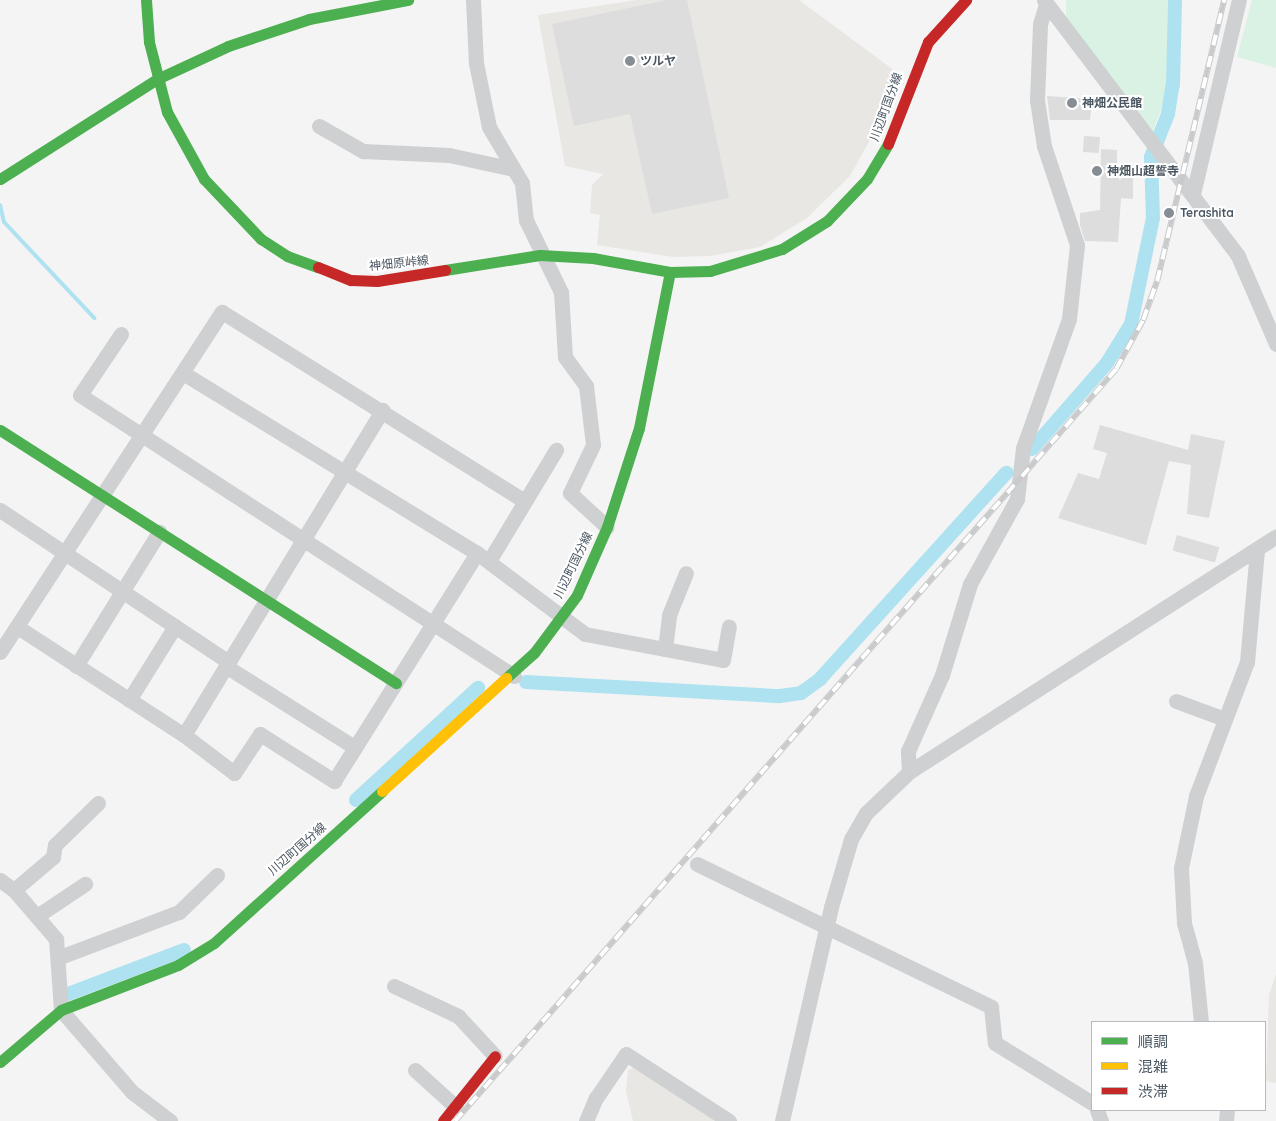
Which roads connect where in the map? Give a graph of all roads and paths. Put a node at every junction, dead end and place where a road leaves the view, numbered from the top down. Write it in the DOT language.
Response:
graph roads {
  1 [pos="146,0"];
  2 [pos="408,0"];
  3 [pos="473,0"];
  4 [pos="966,0"];
  5 [pos="1239,0"];
  6 [pos="373,2"];
  7 [pos="1045,2"];
  8 [pos="157,79"];
  9 [pos="319,126"];
  10 [pos="514,169"];
  11 [pos="0,179"];
  12 [pos="1193,194"];
  13 [pos="540,255"];
  14 [pos="670,272"];
  15 [pos="121,334"];
  16 [pos="1276,344"];
  17 [pos="183,373"];
  18 [pos="382,410"];
  19 [pos="0,430"];
  20 [pos="142,436"];
  21 [pos="556,450"];
  22 [pos="347,472"];
  23 [pos="103,496"];
  24 [pos="525,501"];
  25 [pos="0,510"];
  26 [pos="607,527"];
  27 [pos="159,532"];
  28 [pos="1276,536"];
  29 [pos="305,540"];
  30 [pos="1256,550"];
  31 [pos="66,554"];
  32 [pos="483,557"];
  33 [pos="686,573"];
  34 [pos="121,590"];
  35 [pos="268,601"];
  36 [pos="562,617"];
  37 [pos="435,623"];
  38 [pos="175,626"];
  39 [pos="729,627"];
  40 [pos="19,628"];
  41 [pos="665,649"];
  42 [pos="0,652"];
  43 [pos="228,664"];
  44 [pos="76,666"];
  45 [pos="514,676"];
  46 [pos="396,683"];
  47 [pos="129,700"];
  48 [pos="1176,701"];
  49 [pos="1225,719"];
  50 [pos="184,735"];
  51 [pos="354,747"];
  52 [pos="909,772"];
  53 [pos="98,803"];
  54 [pos="697,864"];
  55 [pos="217,875"];
  56 [pos="0,880"];
  57 [pos="85,884"];
  58 [pos="14,890"];
  59 [pos="37,916"];
  60 [pos="827,928"];
  61 [pos="60,956"];
  62 [pos="394,986"];
  63 [pos="61,1010"];
  64 [pos="1201,1021"];
  65 [pos="495,1056"];
  66 [pos="0,1062"];
  67 [pos="415,1070"];
  68 [pos="1091,1102"];
  69 [pos="456,1106"];
  70 [pos="170,1121"];
  71 [pos="443,1121"];
  72 [pos="586,1121"];
  73 [pos="729,1121"];
  74 [pos="782,1121"];
  1 -- 8 [label="street, 神畑原峠線"];
  2 -- 6 [label="street"];
  3 -- 10 [label="street"];
  4 -- 14 [label="street, 川辺町国分線"];
  5 -- 12 [label="street"];
  6 -- 8 [label="street"];
  7 -- 12 [label="street"];
  7 -- 52 [label="street"];
  8 -- 11 [label="street"];
  8 -- 13 [label="street, 神畑原峠線"];
  9 -- 10 [label="street"];
  10 -- 13 [label="street"];
  12 -- 16 [label="street"];
  13 -- 14 [label="street, 神畑原峠線"];
  13 -- 26 [label="street"];
  14 -- 26 [label="street, 川辺町国分線"];
  15 -- 20 [label="street"];
  17 -- 18 [label="street"];
  17 -- 20 [label="street"];
  17 -- 22 [label="street"];
  18 -- 22 [label="street"];
  18 -- 24 [label="street"];
  19 -- 23 [label="street"];
  20 -- 23 [label="street"];
  20 -- 29 [label="street"];
  21 -- 24 [label="street"];
  22 -- 29 [label="street"];
  22 -- 32 [label="street"];
  23 -- 27 [label="street"];
  23 -- 31 [label="street"];
  24 -- 32 [label="street"];
  25 -- 31 [label="street"];
  26 -- 36 [label="street, 川辺町国分線"];
  27 -- 34 [label="street"];
  27 -- 35 [label="street"];
  28 -- 30 [label="street"];
  29 -- 35 [label="street"];
  29 -- 37 [label="street"];
  30 -- 49 [label="street"];
  30 -- 52 [label="street"];
  31 -- 34 [label="street"];
  31 -- 40 [label="street"];
  32 -- 36 [label="street"];
  32 -- 37 [label="street"];
  33 -- 41 [label="street"];
  34 -- 38 [label="street"];
  34 -- 44 [label="street"];
  35 -- 43 [label="street"];
  35 -- 46 [label="street"];
  36 -- 41 [label="street"];
  36 -- 45 [label="street, 川辺町国分線"];
  37 -- 45 [label="street"];
  37 -- 46 [label="street"];
  38 -- 43 [label="street"];
  38 -- 47 [label="street"];
  39 -- 41 [label="street"];
  40 -- 42 [label="street"];
  40 -- 44 [label="street"];
  43 -- 50 [label="street"];
  43 -- 51 [label="street"];
  44 -- 47 [label="street"];
  45 -- 63 [label="street, 川辺町国分線"];
  46 -- 51 [label="street"];
  47 -- 50 [label="street"];
  48 -- 49 [label="street"];
  49 -- 64 [label="street"];
  50 -- 51 [label="street"];
  52 -- 60 [label="street"];
  53 -- 58 [label="street"];
  54 -- 60 [label="street"];
  55 -- 61 [label="street"];
  56 -- 58 [label="street"];
  57 -- 59 [label="street"];
  58 -- 59 [label="street"];
  59 -- 61 [label="street"];
  60 -- 68 [label="street"];
  60 -- 74 [label="street"];
  61 -- 63 [label="street"];
  62 -- 65 [label="street"];
  63 -- 66 [label="street, 川辺町国分線"];
  63 -- 70 [label="street"];
  65 -- 69 [label="street"];
  67 -- 69 [label="street"];
  69 -- 71 [label="street"];
  72 -- 73 [label="street"];
}
